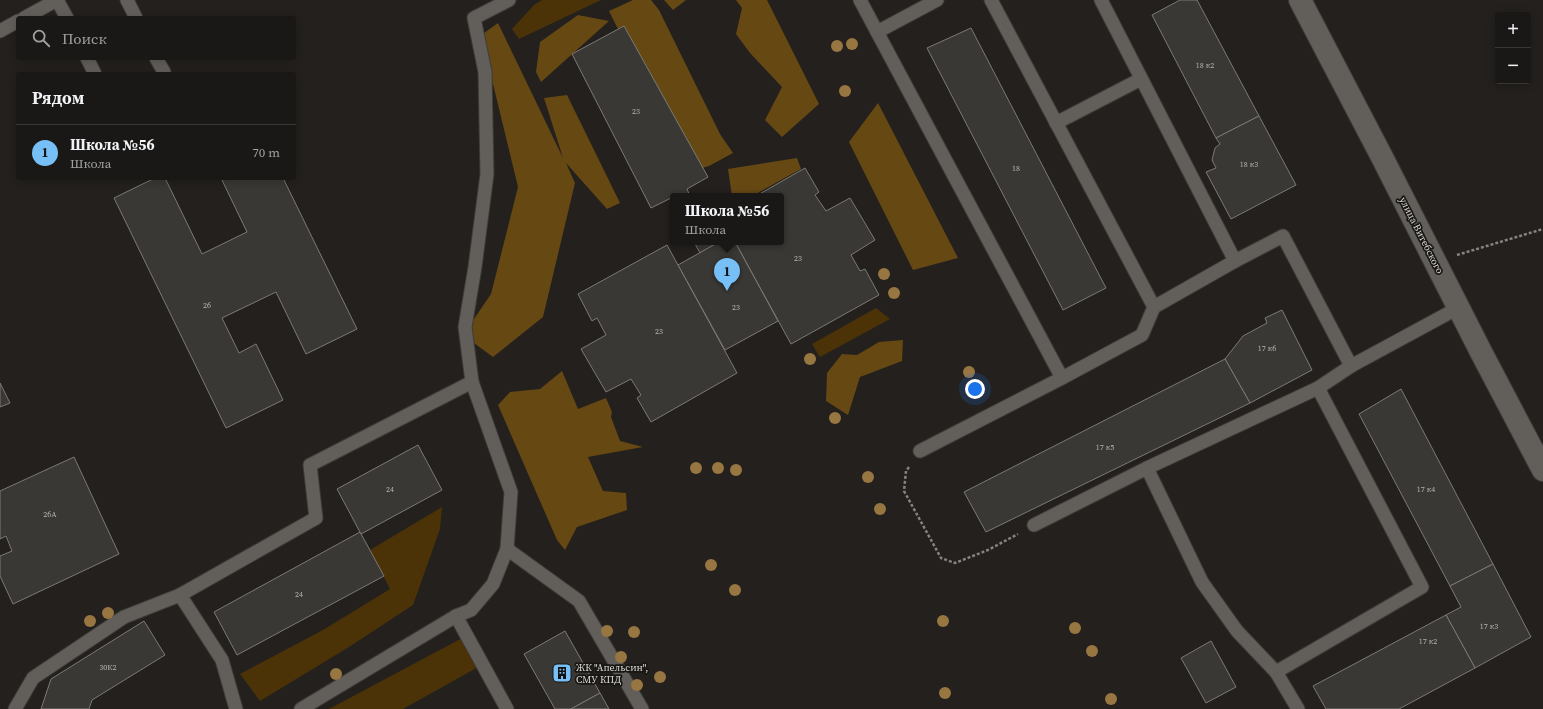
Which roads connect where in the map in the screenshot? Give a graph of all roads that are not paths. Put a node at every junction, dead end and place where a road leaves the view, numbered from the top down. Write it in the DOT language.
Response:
graph roads {
  1 [pos="57,0"];
  2 [pos="127,0"];
  3 [pos="509,0"];
  4 [pos="860,0"];
  5 [pos="937,0"];
  6 [pos="991,0"];
  7 [pos="1101,0"];
  8 [pos="1300,0"];
  9 [pos="28,16"];
  10 [pos="65,16"];
  11 [pos="135,16"];
  12 [pos="16,22"];
  13 [pos="0,31"];
  14 [pos="877,32"];
  15 [pos="88,60"];
  16 [pos="157,60"];
  17 [pos="94,72"];
  18 [pos="164,72"];
  19 [pos="1141,79"];
  20 [pos="1056,123"];
  21 [pos="1235,261"];
  22 [pos="1154,307"];
  23 [pos="1458,308"];
  24 [pos="1351,366"];
  25 [pos="1062,378"];
  26 [pos="472,382"];
  27 [pos="1318,388"];
  28 [pos="920,451"];
  29 [pos="1146,468"];
  30 [pos="1543,470"];
  31 [pos="1034,525"];
  32 [pos="507,549"];
  33 [pos="180,595"];
  34 [pos="456,616"];
  35 [pos="1276,672"];
  36 [pos="15,709"];
  37 [pos="236,709"];
  38 [pos="301,709"];
  39 [pos="507,709"];
  40 [pos="642,709"];
  41 [pos="1298,709"];
  1 -- 9 [label="lane"];
  1 -- 10 [label="lane"];
  2 -- 11 [label="lane"];
  3 -- 26 [label="lane"];
  4 -- 14 [label="lane"];
  5 -- 14 [label="lane"];
  6 -- 20 [label="lane"];
  7 -- 19 [label="lane"];
  8 -- 23 [label="street, улица Витебского"];
  12 -- 13 [label="lane"];
  14 -- 25 [label="lane"];
  15 -- 17 [label="lane"];
  16 -- 18 [label="lane"];
  19 -- 20 [label="lane"];
  19 -- 21 [label="lane"];
  20 -- 22 [label="lane"];
  21 -- 22 [label="lane"];
  21 -- 24 [label="lane"];
  22 -- 25 [label="lane"];
  23 -- 24 [label="lane"];
  23 -- 30 [label="street, улица Витебского"];
  24 -- 27 [label="lane"];
  25 -- 28 [label="lane"];
  26 -- 32 [label="lane"];
  26 -- 33 [label="lane"];
  27 -- 29 [label="lane"];
  27 -- 35 [label="lane"];
  29 -- 31 [label="lane"];
  29 -- 35 [label="lane"];
  32 -- 34 [label="lane"];
  32 -- 40 [label="lane"];
  33 -- 36 [label="lane"];
  33 -- 37 [label="lane"];
  34 -- 38 [label="lane"];
  34 -- 39 [label="lane"];
  35 -- 41 [label="lane"];
}
